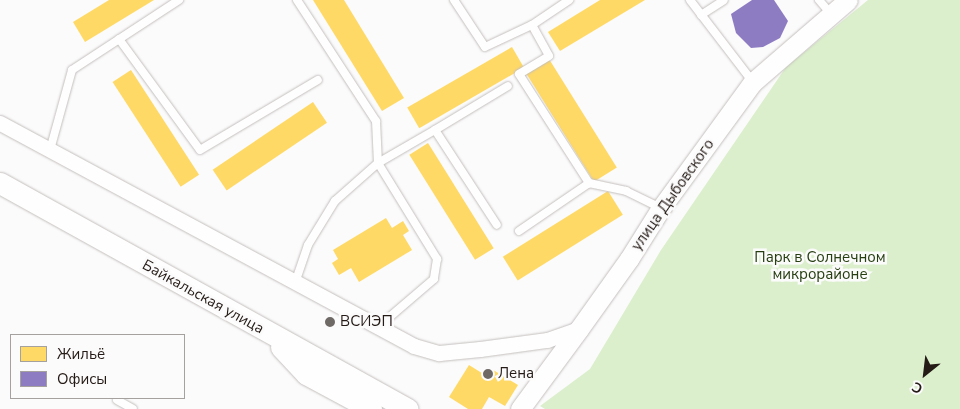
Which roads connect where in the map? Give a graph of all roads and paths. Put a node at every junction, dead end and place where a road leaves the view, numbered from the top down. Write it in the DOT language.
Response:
graph roads {
  1 [pos="179,0"];
  2 [pos="297,0"];
  3 [pos="454,0"];
  4 [pos="569,0"];
  5 [pos="690,0"];
  6 [pos="724,0"];
  7 [pos="848,0"];
  8 [pos="825,7"];
  9 [pos="701,15"];
  10 [pos="532,25"];
  11 [pos="119,39"];
  12 [pos="318,80"];
  13 [pos="753,82"];
  14 [pos="508,86"];
  15 [pos="0,124"];
  16 [pos="435,130"];
  17 [pos="50,150"];
  18 [pos="378,163"];
  19 [pos="0,183"];
  20 [pos="589,183"];
  21 [pos="661,208"];
  22 [pos="497,225"];
  23 [pos="519,231"];
  24 [pos="295,283"];
  25 [pos="378,327"];
  26 [pos="579,329"];
  27 [pos="269,334"];
  28 [pos="117,400"];
  29 [pos="133,409"];
  30 [pos="371,409"];
  31 [pos="407,409"];
  32 [pos="520,409"];
  1 -- 11 [label="lane"];
  2 -- 18 [label="lane"];
  3 -- 10 [label="lane"];
  4 -- 10 [label="lane"];
  5 -- 9 [label="lane"];
  6 -- 9 [label="lane"];
  7 -- 8 [label="street, улица Дыбовского"];
  8 -- 13 [label="street, улица Дыбовского"];
  9 -- 13 [label="lane"];
  10 -- 20 [label="lane"];
  11 -- 12 [label="lane"];
  11 -- 17 [label="lane"];
  13 -- 21 [label="street, улица Дыбовского"];
  14 -- 16 [label="lane"];
  15 -- 17 [label="street"];
  16 -- 18 [label="lane"];
  16 -- 22 [label="lane"];
  17 -- 24 [label="street"];
  18 -- 24 [label="lane"];
  18 -- 25 [label="lane"];
  19 -- 27 [label="main road, Байкальская улица"];
  20 -- 21 [label="lane"];
  20 -- 23 [label="lane"];
  21 -- 26 [label="street, улица Дыбовского"];
  24 -- 25 [label="street"];
  25 -- 26 [label="street"];
  26 -- 32 [label="street, улица Дыбовского"];
  27 -- 30 [label="main road"];
  27 -- 31 [label="main road, Байкальская улица"];
  28 -- 29 [label="lane"];
}
